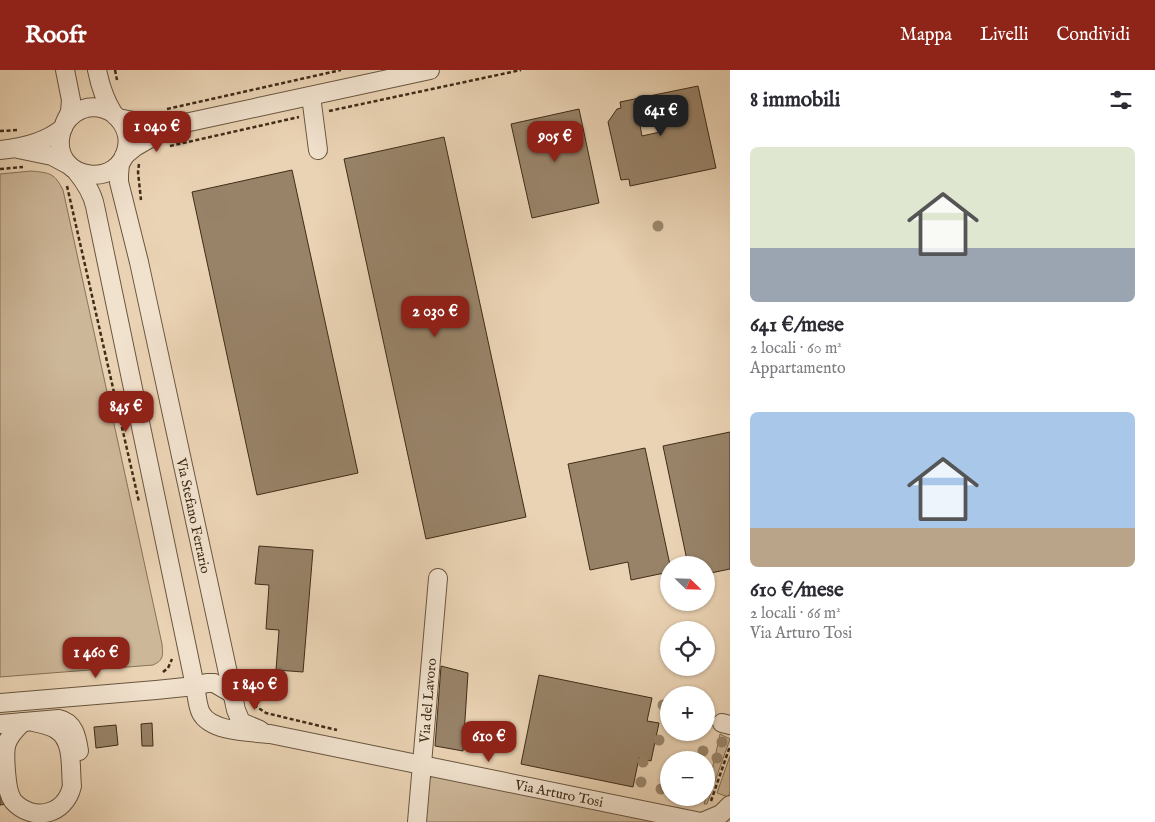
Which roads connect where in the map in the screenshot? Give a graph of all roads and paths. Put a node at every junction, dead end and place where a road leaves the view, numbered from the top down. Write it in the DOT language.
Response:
graph roads {
  1 [pos="65,70"];
  2 [pos="97,70"];
  3 [pos="115,70"];
  4 [pos="341,70"];
  5 [pos="430,70"];
  6 [pos="409,72"];
  7 [pos="119,88"];
  8 [pos="310,96"];
  9 [pos="116,116"];
  10 [pos="169,117"];
  11 [pos="64,125"];
  12 [pos="27,129"];
  13 [pos="0,131"];
  14 [pos="7,149"];
  15 [pos="318,150"];
  16 [pos="122,159"];
  17 [pos="29,167"];
  18 [pos="138,168"];
  19 [pos="0,169"];
  20 [pos="69,172"];
  21 [pos="143,206"];
  22 [pos="141,509"];
  23 [pos="438,578"];
  24 [pos="173,655"];
  25 [pos="158,674"];
  26 [pos="195,686"];
  27 [pos="239,696"];
  28 [pos="0,703"];
  29 [pos="199,707"];
  30 [pos="17,725"];
  31 [pos="340,731"];
  32 [pos="270,734"];
  33 [pos="730,746"];
  34 [pos="422,764"];
  35 [pos="715,790"];
  36 [pos="730,805"];
  37 [pos="49,822"];
  38 [pos="417,822"];
  39 [pos="701,822"];
  1 -- 11 [label="street"];
  2 -- 9 [label="street"];
  3 -- 7 [label="path"];
  4 -- 10 [label="path"];
  5 -- 6 [label="street"];
  6 -- 8 [label="street"];
  8 -- 10 [label="street"];
  8 -- 15 [label="street"];
  9 -- 10 [label="street"];
  9 -- 11 [label="street"];
  9 -- 16 [label="street"];
  10 -- 16 [label="street"];
  11 -- 14 [label="street"];
  11 -- 20 [label="street"];
  12 -- 13 [label="path"];
  14 -- 20 [label="street"];
  16 -- 20 [label="street"];
  16 -- 27 [label="street, Via Stefano Ferrario"];
  17 -- 19 [label="path"];
  18 -- 21 [label="path"];
  20 -- 22 [label="path"];
  20 -- 26 [label="street"];
  23 -- 34 [label="street, Via del Lavoro"];
  24 -- 25 [label="path"];
  26 -- 27 [label="street"];
  26 -- 28 [label="street"];
  26 -- 29 [label="street"];
  27 -- 29 [label="street"];
  27 -- 31 [label="path"];
  27 -- 32 [label="street, Via Arturo Tosi"];
  29 -- 32 [label="street, Via Arturo Tosi"];
  30 -- 30 [label="street"];
  30 -- 37 [label="street"];
  32 -- 34 [label="street, Via Arturo Tosi"];
  33 -- 35 [label="path"];
  34 -- 38 [label="street, Via del Lavoro"];
  34 -- 39 [label="street, Via Arturo Tosi"];
  36 -- 39 [label="street, Via Arturo Tosi"];
}
